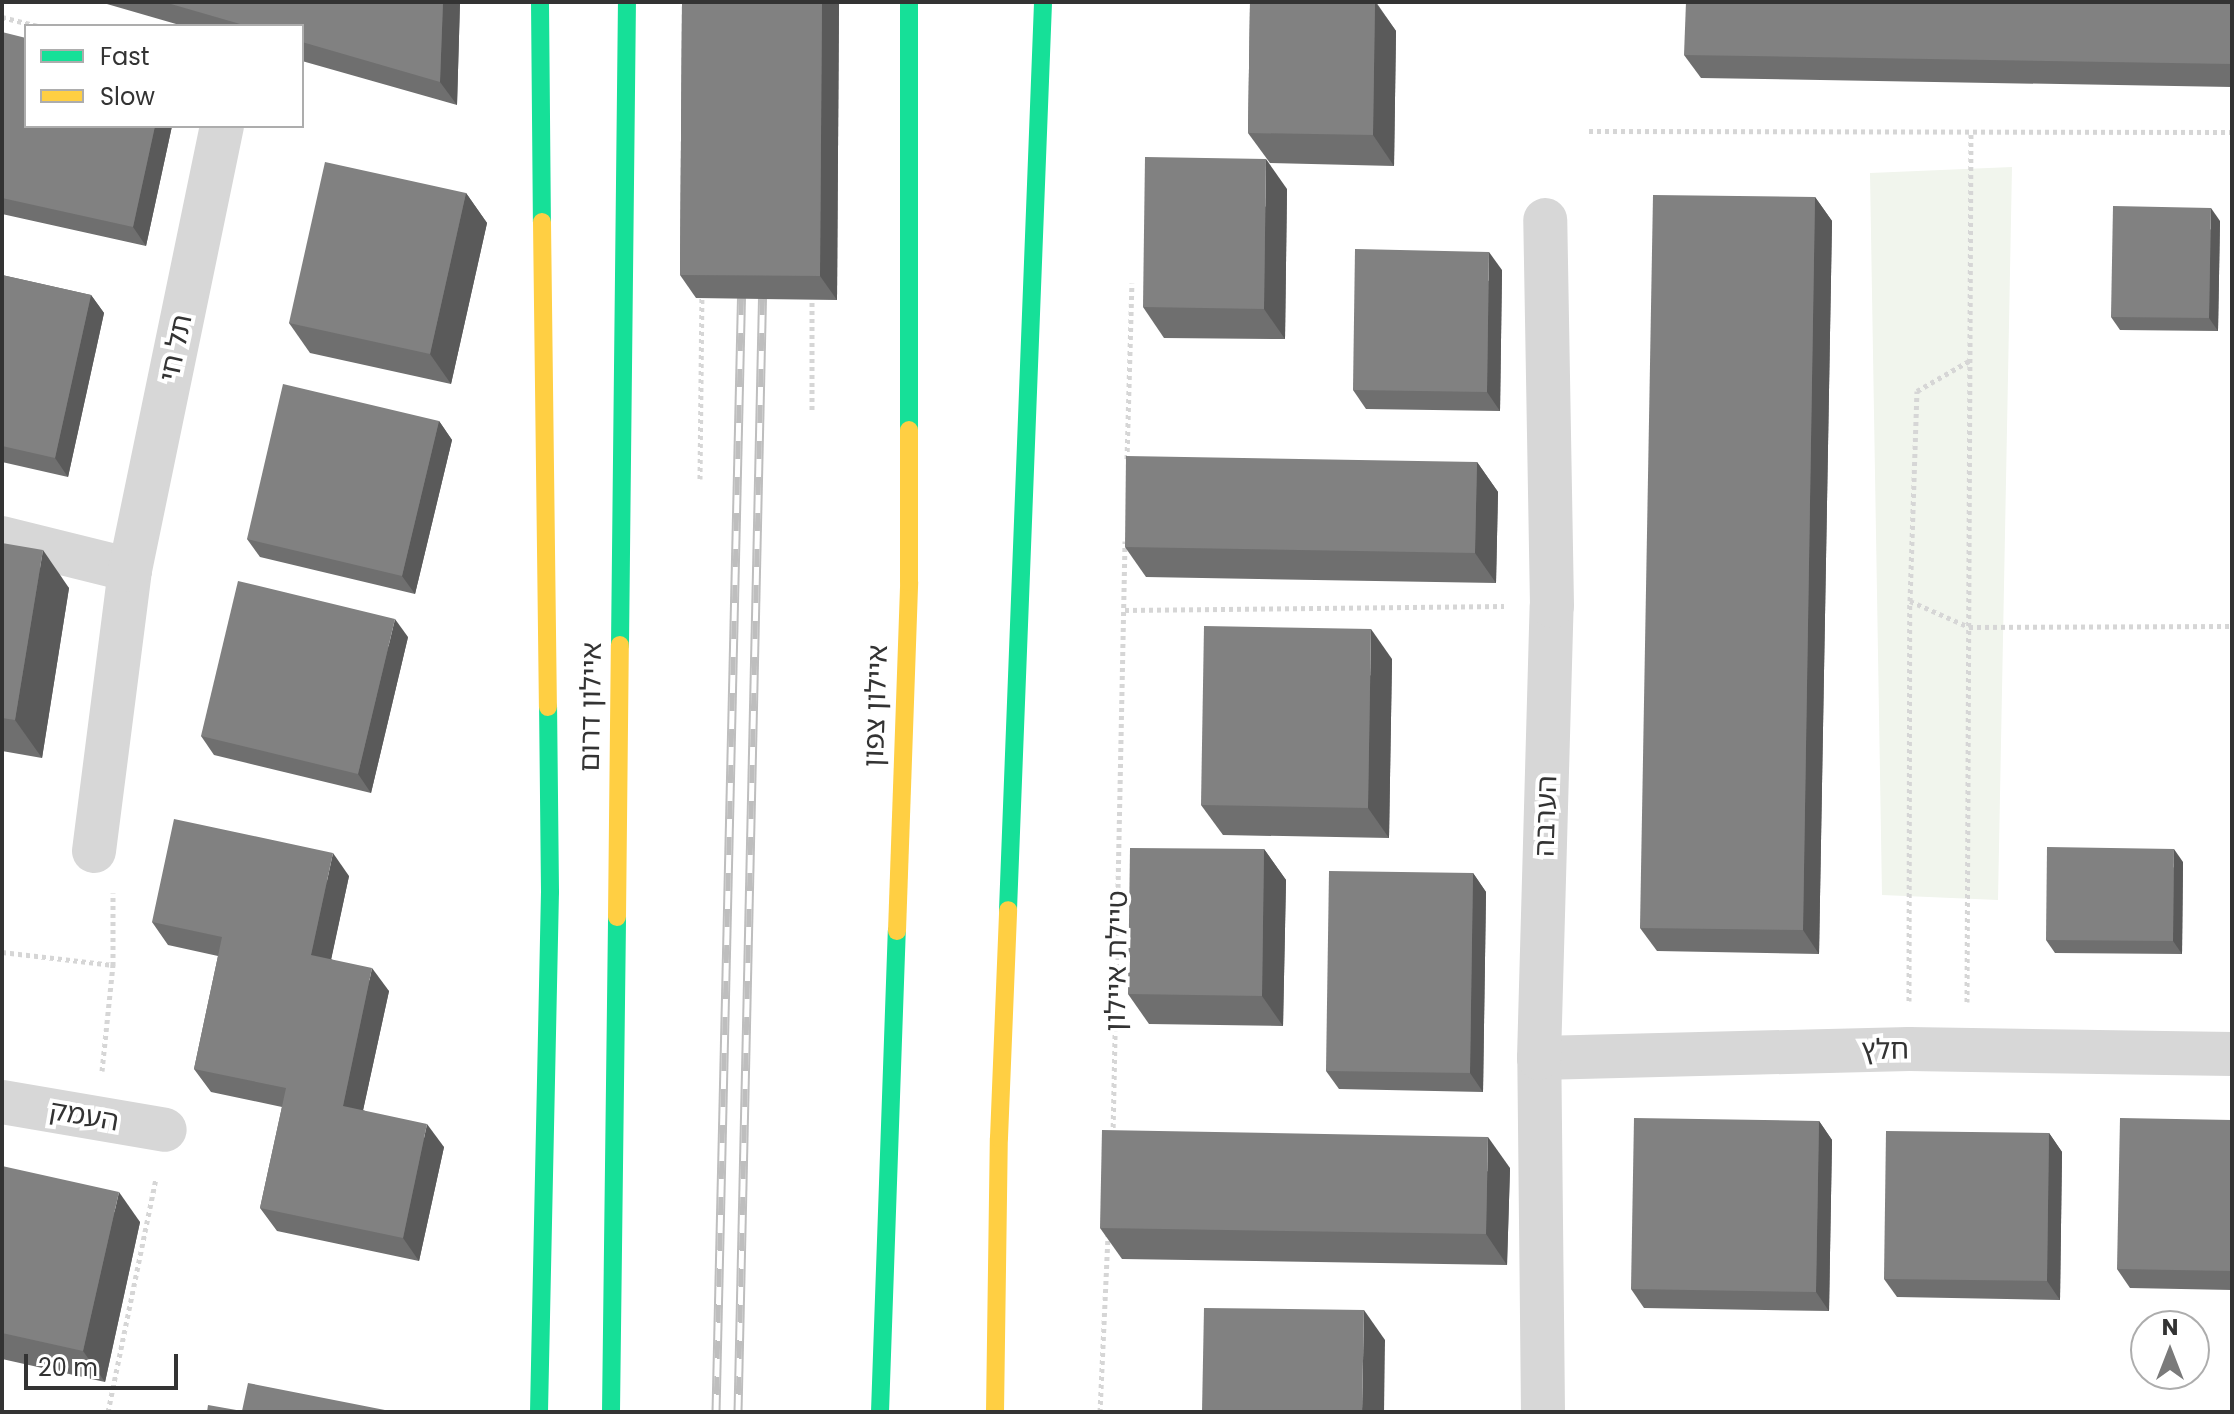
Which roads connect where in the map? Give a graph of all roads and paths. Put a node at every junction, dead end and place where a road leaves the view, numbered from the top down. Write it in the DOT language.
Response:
graph roads {
  1 [pos="540,2"];
  2 [pos="627,2"];
  3 [pos="909,2"];
  4 [pos="1043,2"];
  5 [pos="2,17"];
  6 [pos="29,24"];
  7 [pos="222,128"];
  8 [pos="1589,131"];
  9 [pos="1971,131"];
  10 [pos="2232,132"];
  11 [pos="1545,220"];
  12 [pos="1132,283"];
  13 [pos="812,284"];
  14 [pos="702,288"];
  15 [pos="1970,361"];
  16 [pos="812,410"];
  17 [pos="1127,465"];
  18 [pos="700,479"];
  19 [pos="2,538"];
  20 [pos="1125,539"];
  21 [pos="130,570"];
  22 [pos="1910,601"];
  23 [pos="1552,606"];
  24 [pos="1125,610"];
  25 [pos="2232,626"];
  26 [pos="1969,627"];
  27 [pos="94,851"];
  28 [pos="2,952"];
  29 [pos="113,965"];
  30 [pos="1909,1049"];
  31 [pos="1967,1050"];
  32 [pos="2232,1054"];
  33 [pos="1539,1058"];
  34 [pos="2,1102"];
  35 [pos="97,1119"];
  36 [pos="165,1130"];
  37 [pos="1112,1145"];
  38 [pos="1109,1224"];
  39 [pos="108,1412"];
  40 [pos="539,1412"];
  41 [pos="611,1412"];
  42 [pos="880,1412"];
  43 [pos="995,1412"];
  44 [pos="1100,1412"];
  45 [pos="1543,1412"];
  1 -- 40 [label="highway"];
  2 -- 41 [label="highway, איילון דרום"];
  3 -- 42 [label="highway, איילון צפון"];
  4 -- 43 [label="highway"];
  5 -- 6 [label="path"];
  7 -- 21 [label="street, תל חי"];
  8 -- 9 [label="path"];
  9 -- 10 [label="path"];
  9 -- 15 [label="path"];
  11 -- 23 [label="street, הערבה"];
  12 -- 17 [label="path"];
  13 -- 16 [label="path"];
  14 -- 18 [label="path"];
  15 -- 22 [label="path"];
  15 -- 26 [label="path"];
  19 -- 21 [label="street"];
  20 -- 24 [label="path, טיילת איילון"];
  21 -- 27 [label="street, תל חי"];
  22 -- 26 [label="path"];
  22 -- 30 [label="path"];
  23 -- 24 [label="path"];
  23 -- 33 [label="street, הערבה"];
  24 -- 37 [label="path, טיילת איילון"];
  25 -- 26 [label="path"];
  26 -- 31 [label="path"];
  27 -- 29 [label="path"];
  28 -- 29 [label="path"];
  29 -- 35 [label="path"];
  30 -- 31 [label="street, חלץ"];
  30 -- 33 [label="street, חלץ"];
  31 -- 32 [label="street, חלץ"];
  33 -- 45 [label="street, הערבה"];
  34 -- 35 [label="street, העמק"];
  35 -- 36 [label="street, העמק"];
  36 -- 39 [label="path"];
  38 -- 44 [label="path"];
}
